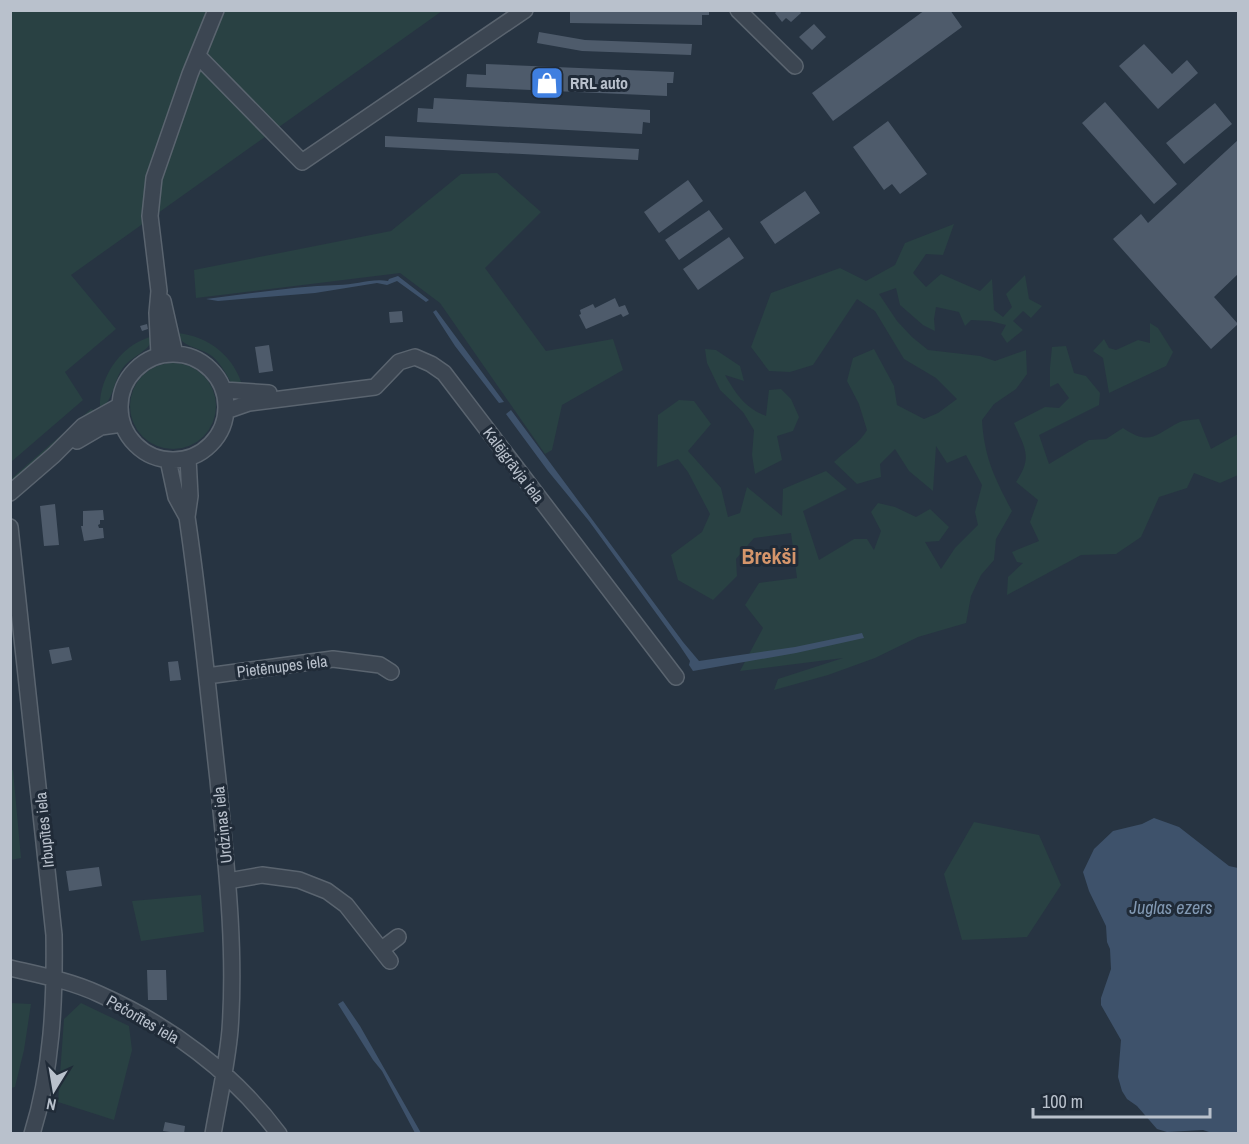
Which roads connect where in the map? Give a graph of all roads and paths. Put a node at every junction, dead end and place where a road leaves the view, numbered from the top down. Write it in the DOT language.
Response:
graph roads {
  1 [pos="216,10"];
  2 [pos="525,10"];
  3 [pos="738,10"];
  4 [pos="198,56"];
  5 [pos="795,66"];
  6 [pos="159,291"];
  7 [pos="175,354"];
  8 [pos="159,356"];
  9 [pos="224,390"];
  10 [pos="308,394"];
  11 [pos="120,406"];
  12 [pos="226,411"];
  13 [pos="122,424"];
  14 [pos="54,455"];
  15 [pos="188,458"];
  16 [pos="168,460"];
  17 [pos="10,493"];
  18 [pos="187,517"];
  19 [pos="10,527"];
  20 [pos="385,663"];
  21 [pos="207,676"];
  22 [pos="676,676"];
  23 [pos="228,881"];
  24 [pos="398,937"];
  25 [pos="10,968"];
  26 [pos="55,978"];
  27 [pos="225,1074"];
  28 [pos="32,1134"];
  29 [pos="213,1134"];
  30 [pos="279,1134"];
  1 -- 4 [label="street"];
  2 -- 4 [label="street"];
  3 -- 5 [label="street"];
  4 -- 6 [label="street"];
  6 -- 7 [label="street"];
  6 -- 8 [label="street"];
  7 -- 8 [label="street"];
  7 -- 9 [label="street"];
  8 -- 11 [label="street"];
  9 -- 10 [label="street, Kalējgrāvja iela"];
  9 -- 12 [label="street"];
  10 -- 12 [label="street, Kalējgrāvja iela"];
  10 -- 22 [label="street, Kalējgrāvja iela"];
  11 -- 13 [label="street"];
  11 -- 14 [label="street"];
  12 -- 15 [label="street"];
  13 -- 14 [label="street"];
  13 -- 16 [label="street"];
  14 -- 17 [label="street"];
  15 -- 16 [label="street"];
  15 -- 18 [label="street, Urdziņas iela"];
  16 -- 18 [label="street, Urdziņas iela"];
  18 -- 21 [label="street, Urdziņas iela"];
  19 -- 26 [label="street, Irbupītes iela"];
  20 -- 21 [label="street, Pietēnupes iela"];
  21 -- 23 [label="street, Urdziņas iela"];
  23 -- 24 [label="street"];
  23 -- 27 [label="street, Urdziņas iela"];
  25 -- 26 [label="street, Pečorītes iela"];
  26 -- 27 [label="street, Pečorītes iela"];
  26 -- 28 [label="street, Irbupītes iela"];
  27 -- 29 [label="street, Urdziņas iela"];
  27 -- 30 [label="street, Pečorītes iela"];
}
